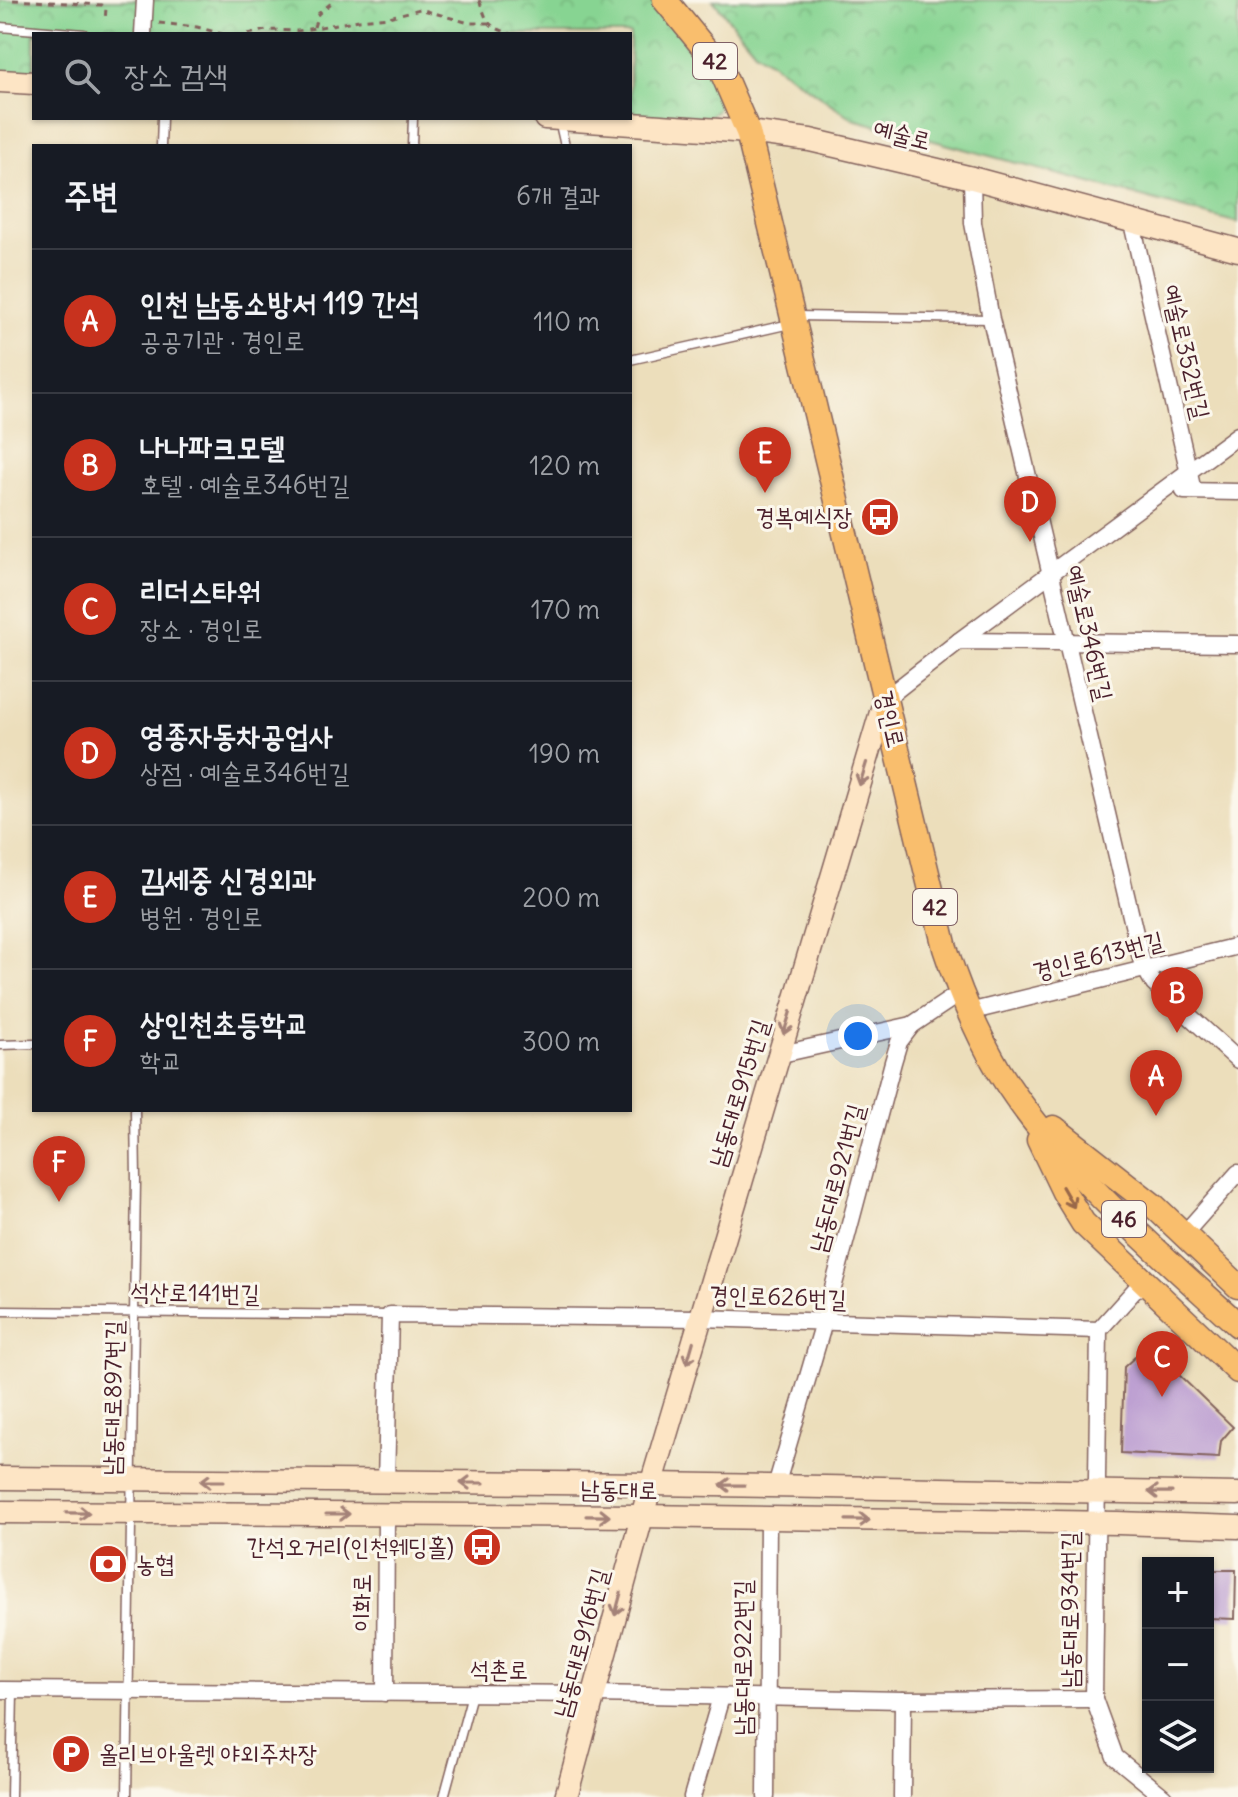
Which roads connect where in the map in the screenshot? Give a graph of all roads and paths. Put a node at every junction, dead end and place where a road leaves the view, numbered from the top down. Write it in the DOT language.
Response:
graph roads {
  1 [pos="15,0"];
  2 [pos="145,0"];
  3 [pos="335,0"];
  4 [pos="479,0"];
  5 [pos="665,0"];
  6 [pos="96,2"];
  7 [pos="105,21"];
  8 [pos="489,23"];
  9 [pos="0,27"];
  10 [pos="143,28"];
  11 [pos="313,29"];
  12 [pos="60,32"];
  13 [pos="215,32"];
  14 [pos="257,32"];
  15 [pos="507,32"];
  16 [pos="0,81"];
  17 [pos="32,83"];
  18 [pos="162,120"];
  19 [pos="413,120"];
  20 [pos="559,120"];
  21 [pos="574,120"];
  22 [pos="748,132"];
  23 [pos="161,144"];
  24 [pos="412,144"];
  25 [pos="565,144"];
  26 [pos="972,178"];
  27 [pos="1132,223"];
  28 [pos="1238,250"];
  29 [pos="794,319"];
  30 [pos="991,319"];
  31 [pos="632,360"];
  32 [pos="1238,435"];
  33 [pos="1189,472"];
  34 [pos="1162,491"];
  35 [pos="1193,491"];
  36 [pos="1238,492"];
  37 [pos="1050,574"];
  38 [pos="959,641"];
  39 [pos="1066,642"];
  40 [pos="1238,644"];
  41 [pos="885,699"];
  42 [pos="1238,946"];
  43 [pos="1146,970"];
  44 [pos="965,1002"];
  45 [pos="912,1025"];
  46 [pos="32,1044"];
  47 [pos="0,1045"];
  48 [pos="777,1055"];
  49 [pos="1238,1060"];
  50 [pos="1021,1102"];
  51 [pos="135,1112"];
  52 [pos="1238,1173"];
  53 [pos="1184,1234"];
  54 [pos="1143,1281"];
  55 [pos="1238,1286"];
  56 [pos="0,1311"];
  57 [pos="135,1312"];
  58 [pos="390,1315"];
  59 [pos="700,1318"];
  60 [pos="824,1322"];
  61 [pos="1238,1325"];
  62 [pos="1099,1330"];
  63 [pos="1238,1371"];
  64 [pos="0,1478"];
  65 [pos="386,1483"];
  66 [pos="776,1486"];
  67 [pos="1094,1491"];
  68 [pos="1238,1494"];
  69 [pos="131,1497"];
  70 [pos="647,1501"];
  71 [pos="0,1512"];
  72 [pos="386,1514"];
  73 [pos="768,1519"];
  74 [pos="1094,1523"];
  75 [pos="1238,1527"];
  76 [pos="6,1690"];
  77 [pos="128,1691"];
  78 [pos="385,1693"];
  79 [pos="472,1693"];
  80 [pos="594,1694"];
  81 [pos="721,1697"];
  82 [pos="767,1698"];
  83 [pos="1094,1699"];
  84 [pos="903,1700"];
  85 [pos="11,1797"];
  86 [pos="127,1797"];
  87 [pos="444,1797"];
  88 [pos="566,1797"];
  89 [pos="692,1797"];
  90 [pos="766,1797"];
  91 [pos="902,1797"];
  92 [pos="1164,1797"];
  1 -- 6 [label="path"];
  2 -- 10 [label="street"];
  3 -- 11 [label="path"];
  4 -- 8 [label="path"];
  5 -- 22 [label="main road, 경인로 / 42"];
  6 -- 7 [label="path"];
  8 -- 11 [label="path"];
  8 -- 15 [label="path"];
  9 -- 12 [label="lane"];
  10 -- 13 [label="path"];
  11 -- 14 [label="path"];
  16 -- 17 [label="main road"];
  18 -- 23 [label="lane"];
  19 -- 24 [label="lane"];
  20 -- 25 [label="lane"];
  21 -- 22 [label="main road, 예술로"];
  22 -- 26 [label="main road, 예술로"];
  22 -- 29 [label="main road, 경인로 / 42"];
  26 -- 27 [label="main road, 예술로"];
  26 -- 30 [label="street, 예술로346번길"];
  27 -- 28 [label="main road, 예술로"];
  27 -- 33 [label="street, 예술로352번길"];
  29 -- 30 [label="lane"];
  29 -- 31 [label="lane"];
  29 -- 41 [label="main road, 경인로 / 42"];
  30 -- 37 [label="street, 예술로346번길"];
  32 -- 33 [label="street"];
  33 -- 34 [label="street"];
  33 -- 35 [label="street, 예술로352번길"];
  34 -- 35 [label="street"];
  34 -- 37 [label="street"];
  35 -- 36 [label="street"];
  37 -- 38 [label="street"];
  37 -- 39 [label="street, 예술로346번길"];
  38 -- 39 [label="street"];
  38 -- 41 [label="street"];
  39 -- 40 [label="street"];
  39 -- 43 [label="street, 예술로346번길"];
  41 -- 44 [label="main road, 경인로 / 42"];
  41 -- 48 [label="main road, 남동대로915번길, one-way"];
  42 -- 43 [label="street, 경인로613번길"];
  43 -- 44 [label="street, 경인로613번길"];
  43 -- 49 [label="street, 예술로346번길"];
  44 -- 45 [label="street"];
  44 -- 50 [label="main road, 경인로 / 42"];
  45 -- 48 [label="street"];
  45 -- 60 [label="street, 남동대로921번길"];
  46 -- 47 [label="lane"];
  48 -- 59 [label="main road, 남동대로915번길"];
  50 -- 53 [label="main road, 경인로 / 42"];
  50 -- 54 [label="main road, 경인로 / 42, one-way"];
  50 -- 61 [label="main road, 경인로 / 46"];
  51 -- 57 [label="lane, 남동대로897번길"];
  52 -- 53 [label="street"];
  53 -- 55 [label="main road, 경인로 / 42"];
  54 -- 62 [label="street"];
  54 -- 63 [label="main road, 경인로 / 42"];
  56 -- 57 [label="lane, 석산로141번길"];
  57 -- 58 [label="lane, 석산로141번길"];
  57 -- 69 [label="lane, 남동대로897번길"];
  58 -- 59 [label="street, 경인로626번길"];
  58 -- 65 [label="street"];
  59 -- 60 [label="street, 경인로626번길"];
  59 -- 70 [label="main road, 남동대로915번길, one-way"];
  60 -- 62 [label="street, 경인로626번길"];
  60 -- 66 [label="street, 남동대로921번길"];
  62 -- 67 [label="street, 남동대로934번길"];
  64 -- 69 [label="main road"];
  65 -- 69 [label="main road, one-way"];
  70 -- 65 [label="main road, one-way"];
  66 -- 67 [label="main road"];
  66 -- 70 [label="main road, one-way"];
  68 -- 67 [label="main road, one-way"];
  67 -- 74 [label="street, 남동대로934번길"];
  71 -- 69 [label="main road, 남동대로, one-way"];
  69 -- 72 [label="main road, 남동대로, one-way"];
  69 -- 77 [label="lane, 남동대로897번길"];
  72 -- 70 [label="main road, 남동대로, one-way"];
  70 -- 73 [label="main road, 남동대로"];
  70 -- 80 [label="main road, 남동대로916번길, one-way"];
  72 -- 78 [label="street, 이화로"];
  73 -- 74 [label="main road, 남동대로, one-way"];
  73 -- 82 [label="street, 남동대로922번길"];
  74 -- 75 [label="main road, 남동대로"];
  74 -- 83 [label="street, 남동대로934번길"];
  76 -- 77 [label="street, 석촌로"];
  76 -- 85 [label="lane"];
  77 -- 78 [label="street, 석촌로"];
  77 -- 86 [label="lane, 남동대로897번길"];
  78 -- 79 [label="street, 석촌로"];
  79 -- 80 [label="street, 석촌로"];
  79 -- 87 [label="lane"];
  80 -- 81 [label="street, 석촌로"];
  80 -- 88 [label="main road, 남동대로916번길"];
  81 -- 82 [label="street, 석촌로"];
  81 -- 89 [label="street"];
  82 -- 84 [label="street, 석촌로"];
  82 -- 90 [label="street, 남동대로922번길"];
  83 -- 84 [label="street, 석촌로"];
  83 -- 92 [label="street, 남동대로934번길"];
  84 -- 91 [label="street"];
}
